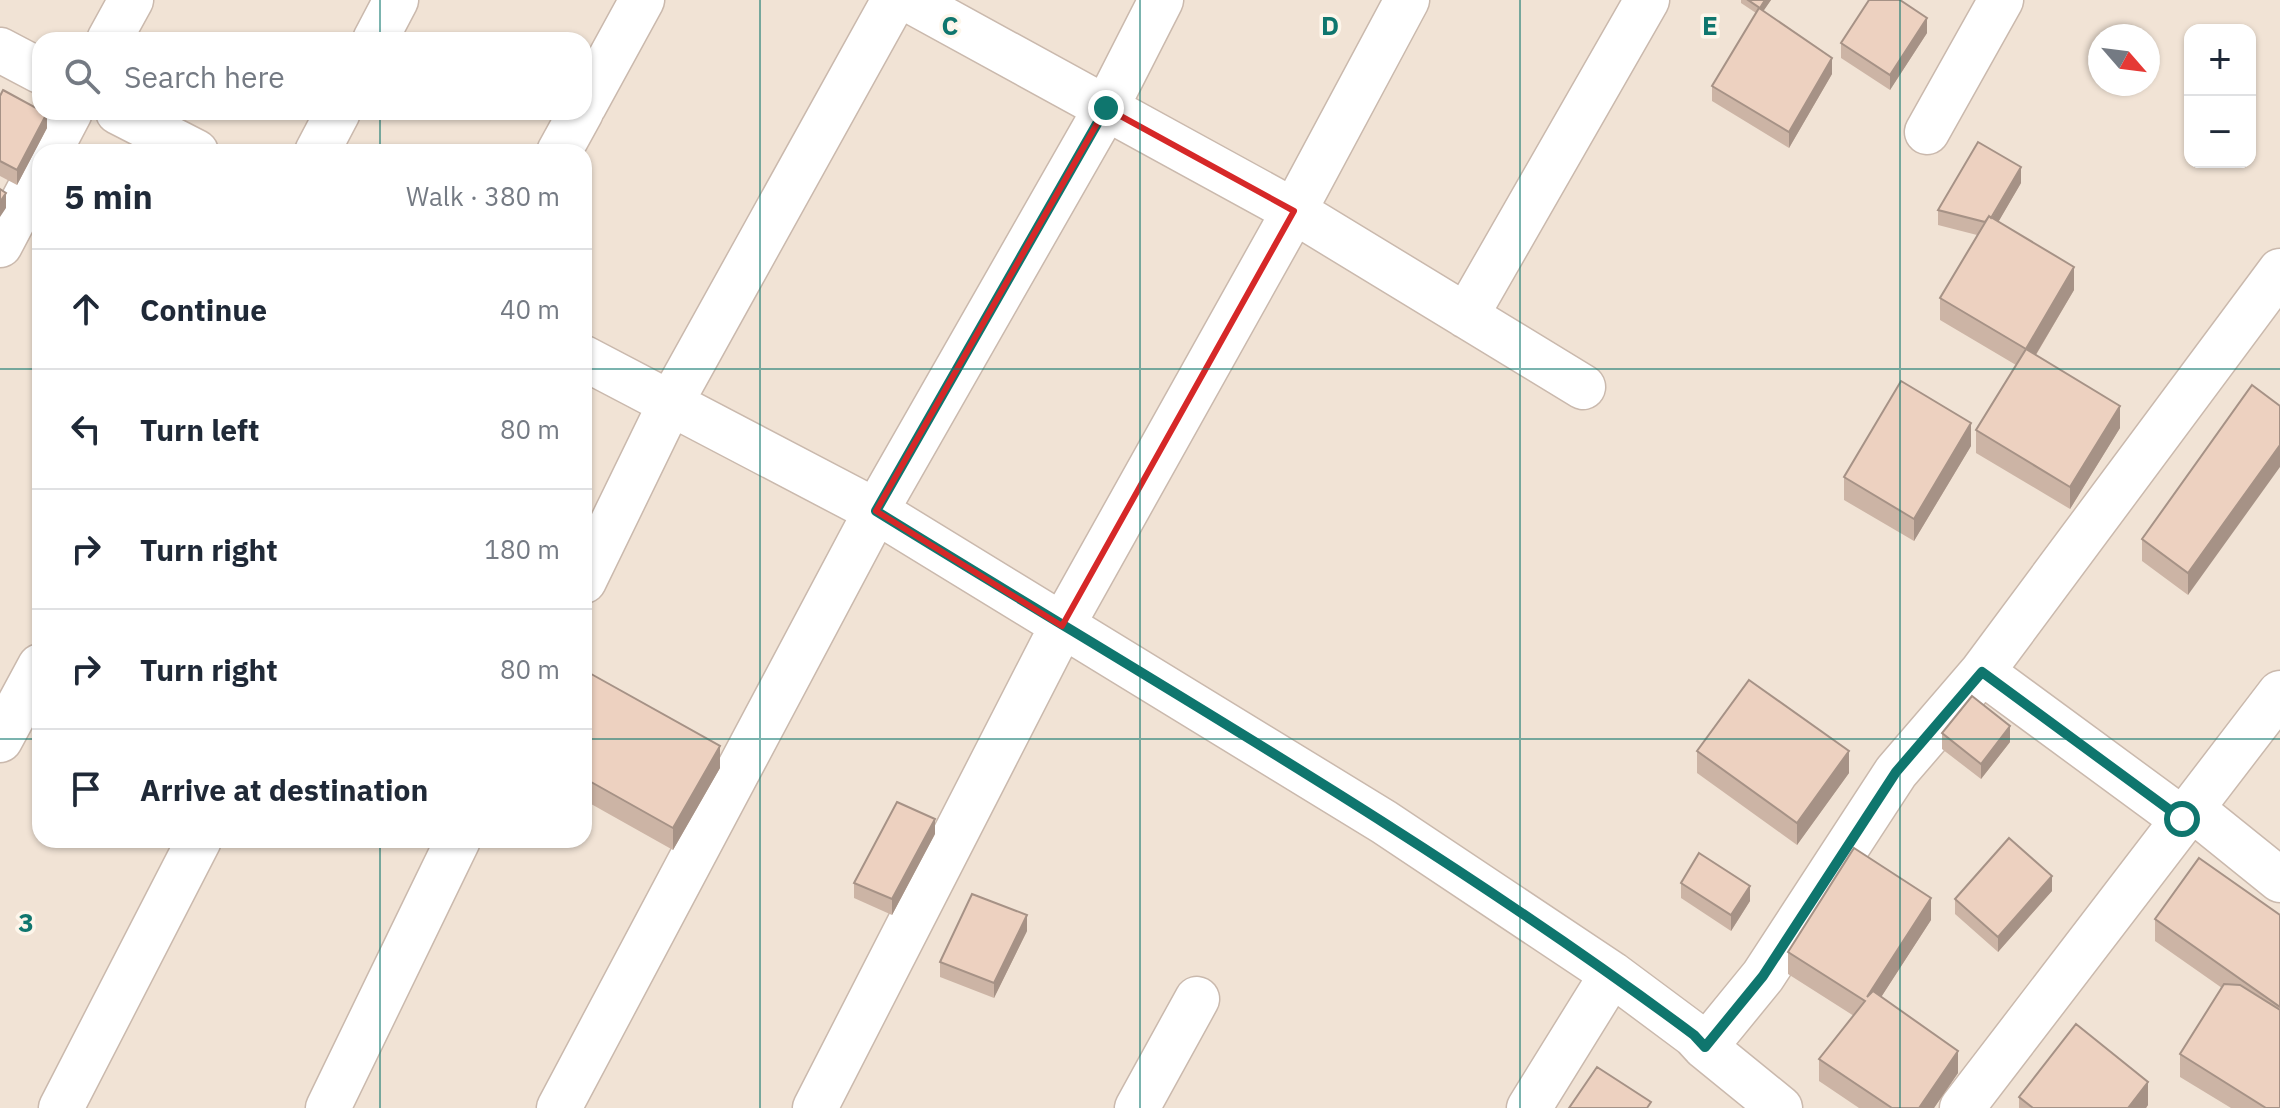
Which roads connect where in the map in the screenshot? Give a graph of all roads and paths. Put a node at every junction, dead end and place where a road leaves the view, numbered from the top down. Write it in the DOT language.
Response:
graph roads {
  1 [pos="131,0"];
  2 [pos="396,0"];
  3 [pos="642,0"];
  4 [pos="894,0"];
  5 [pos="909,0"];
  6 [pos="1161,0"];
  7 [pos="1407,0"];
  8 [pos="1647,0"];
  9 [pos="2001,0"];
  10 [pos="113,32"];
  11 [pos="379,32"];
  12 [pos="0,50"];
  13 [pos="32,67"];
  14 [pos="592,91"];
  15 [pos="1106,108"];
  16 [pos="66,120"];
  17 [pos="134,120"];
  18 [pos="334,120"];
  19 [pos="577,120"];
  20 [pos="1927,132"];
  21 [pos="53,144"];
  22 [pos="180,144"];
  23 [pos="321,144"];
  24 [pos="563,144"];
  25 [pos="32,184"];
  26 [pos="1294,211"];
  27 [pos="0,245"];
  28 [pos="2278,278"];
  29 [pos="1466,316"];
  30 [pos="592,362"];
  31 [pos="1583,387"];
  32 [pos="670,404"];
  33 [pos="876,511"];
  34 [pos="592,565"];
  35 [pos="1062,626"];
  36 [pos="1982,672"];
  37 [pos="32,681"];
  38 [pos="2280,693"];
  39 [pos="0,740"];
  40 [pos="2187,814"];
  41 [pos="195,848"];
  42 [pos="454,848"];
  43 [pos="2280,880"];
  44 [pos="1612,974"];
  45 [pos="1197,999"];
  46 [pos="1705,1047"];
  47 [pos="61,1108"];
  48 [pos="328,1108"];
  49 [pos="559,1108"];
  50 [pos="815,1108"];
  51 [pos="1137,1108"];
  52 [pos="1529,1108"];
  53 [pos="1780,1108"];
  54 [pos="1962,1108"];
  1 -- 10 [label="street"];
  2 -- 11 [label="street"];
  3 -- 14 [label="street"];
  4 -- 32 [label="street"];
  5 -- 15 [label="street"];
  6 -- 15 [label="street"];
  7 -- 26 [label="street"];
  8 -- 29 [label="street"];
  9 -- 20 [label="street"];
  12 -- 13 [label="street"];
  15 -- 26 [label="street"];
  15 -- 33 [label="street"];
  16 -- 21 [label="street"];
  17 -- 22 [label="street"];
  18 -- 23 [label="street"];
  19 -- 24 [label="street"];
  25 -- 27 [label="street"];
  26 -- 29 [label="street"];
  26 -- 35 [label="street"];
  28 -- 36 [label="street"];
  29 -- 31 [label="street"];
  30 -- 32 [label="street"];
  32 -- 33 [label="street"];
  32 -- 34 [label="street"];
  33 -- 35 [label="street"];
  33 -- 49 [label="street"];
  35 -- 44 [label="street"];
  35 -- 50 [label="street"];
  36 -- 40 [label="street"];
  36 -- 46 [label="street"];
  37 -- 39 [label="street"];
  38 -- 40 [label="street"];
  40 -- 43 [label="street"];
  40 -- 54 [label="street"];
  41 -- 47 [label="street"];
  42 -- 48 [label="street"];
  44 -- 46 [label="street"];
  44 -- 52 [label="street"];
  45 -- 51 [label="street"];
  46 -- 53 [label="street"];
}
